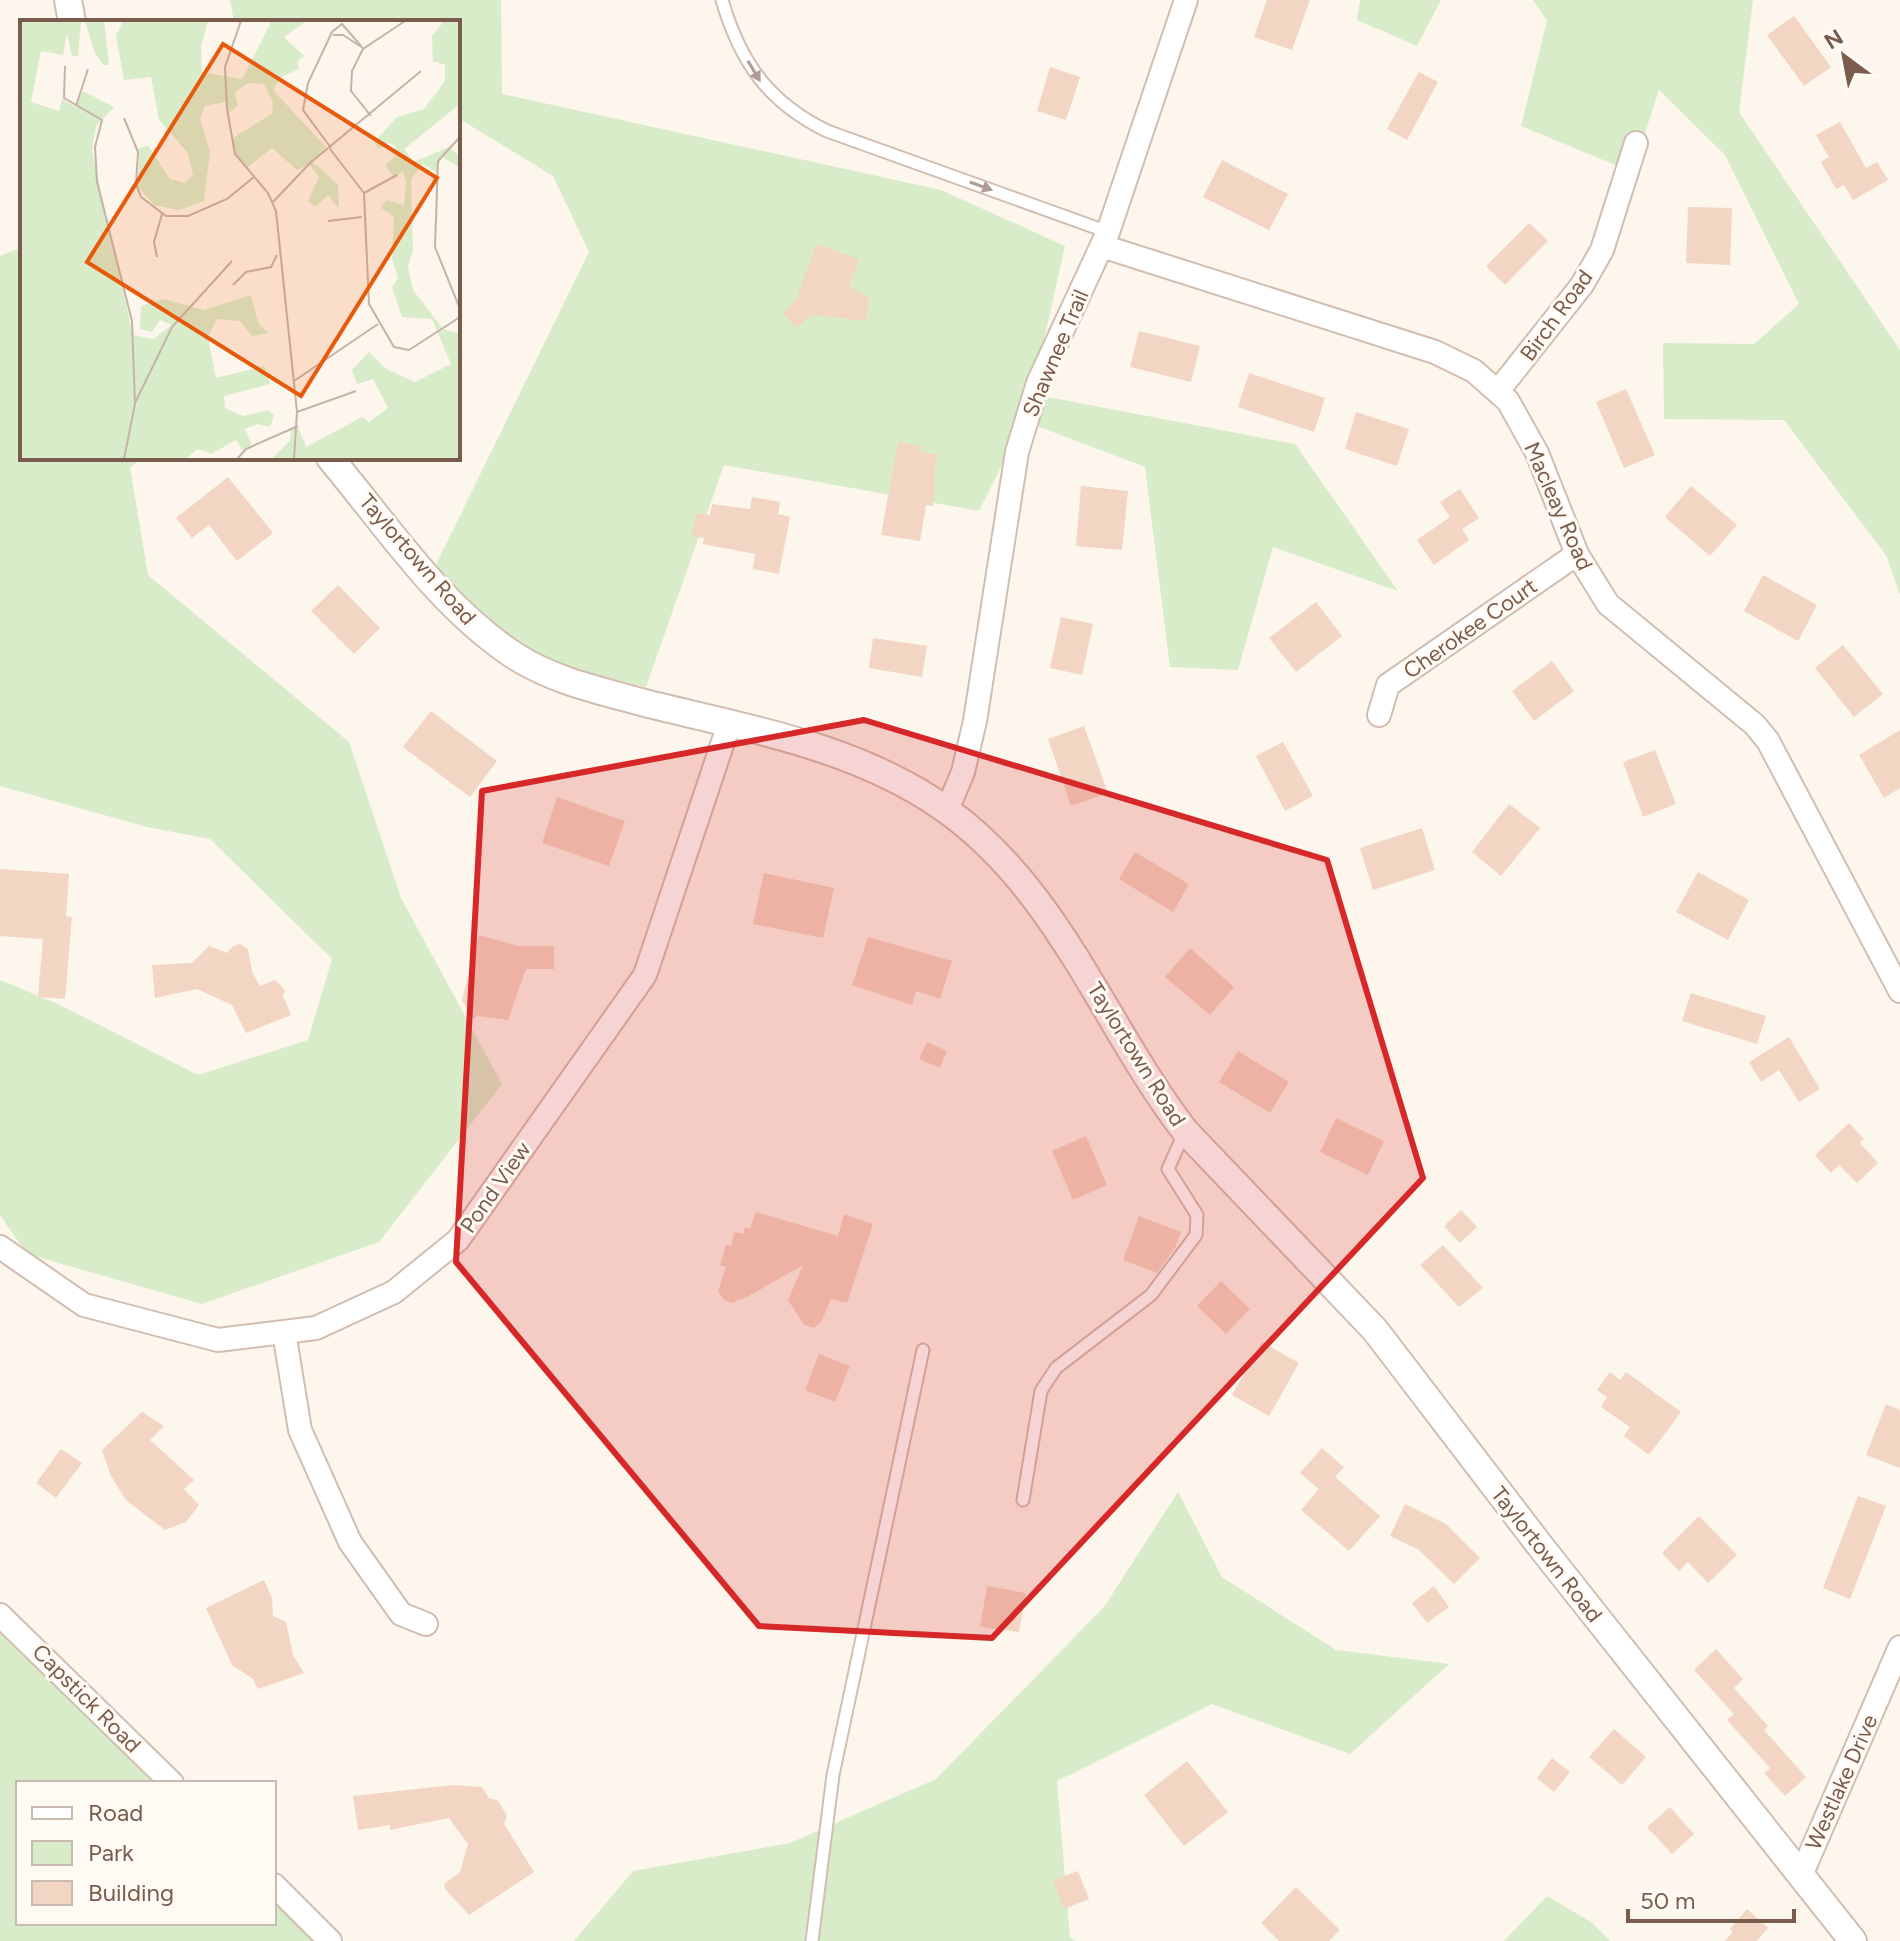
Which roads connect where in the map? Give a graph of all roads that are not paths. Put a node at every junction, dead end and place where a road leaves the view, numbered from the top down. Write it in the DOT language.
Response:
graph roads {
  1 [pos="68,0"];
  2 [pos="722,0"];
  3 [pos="1186,0"];
  4 [pos="72,20"];
  5 [pos="1636,143"];
  6 [pos="1105,239"];
  7 [pos="1498,391"];
  8 [pos="332,460"];
  9 [pos="1577,554"];
  10 [pos="1379,715"];
  11 [pos="729,724"];
  12 [pos="947,810"];
  13 [pos="1900,991"];
  14 [pos="1185,1131"];
  15 [pos="0,1247"];
  16 [pos="284,1332"];
  17 [pos="923,1350"];
  18 [pos="1023,1500"];
  19 [pos="0,1615"];
  20 [pos="426,1624"];
  21 [pos="1900,1647"];
  22 [pos="170,1781"];
  23 [pos="1802,1873"];
  24 [pos="276,1887"];
  25 [pos="330,1941"];
  26 [pos="812,1941"];
  27 [pos="1853,1941"];
  1 -- 4 [label="street"];
  2 -- 6 [label="lane, one-way"];
  3 -- 6 [label="street, Shawnee Trail"];
  5 -- 7 [label="street, Birch Road"];
  6 -- 7 [label="street, Macleay Road"];
  6 -- 12 [label="street, Shawnee Trail"];
  7 -- 9 [label="street, Macleay Road"];
  8 -- 11 [label="street, Taylortown Road"];
  9 -- 10 [label="street, Cherokee Court"];
  9 -- 13 [label="street, Macleay Road"];
  11 -- 12 [label="street, Taylortown Road"];
  11 -- 16 [label="street, Pond View"];
  12 -- 14 [label="street, Taylortown Road"];
  14 -- 18 [label="lane"];
  14 -- 23 [label="street, Taylortown Road"];
  15 -- 16 [label="street, Pond View"];
  16 -- 20 [label="street"];
  17 -- 26 [label="lane"];
  19 -- 22 [label="street, Capstick Road"];
  21 -- 23 [label="street, Westlake Drive"];
  23 -- 27 [label="street, Taylortown Road"];
  24 -- 25 [label="street"];
}
